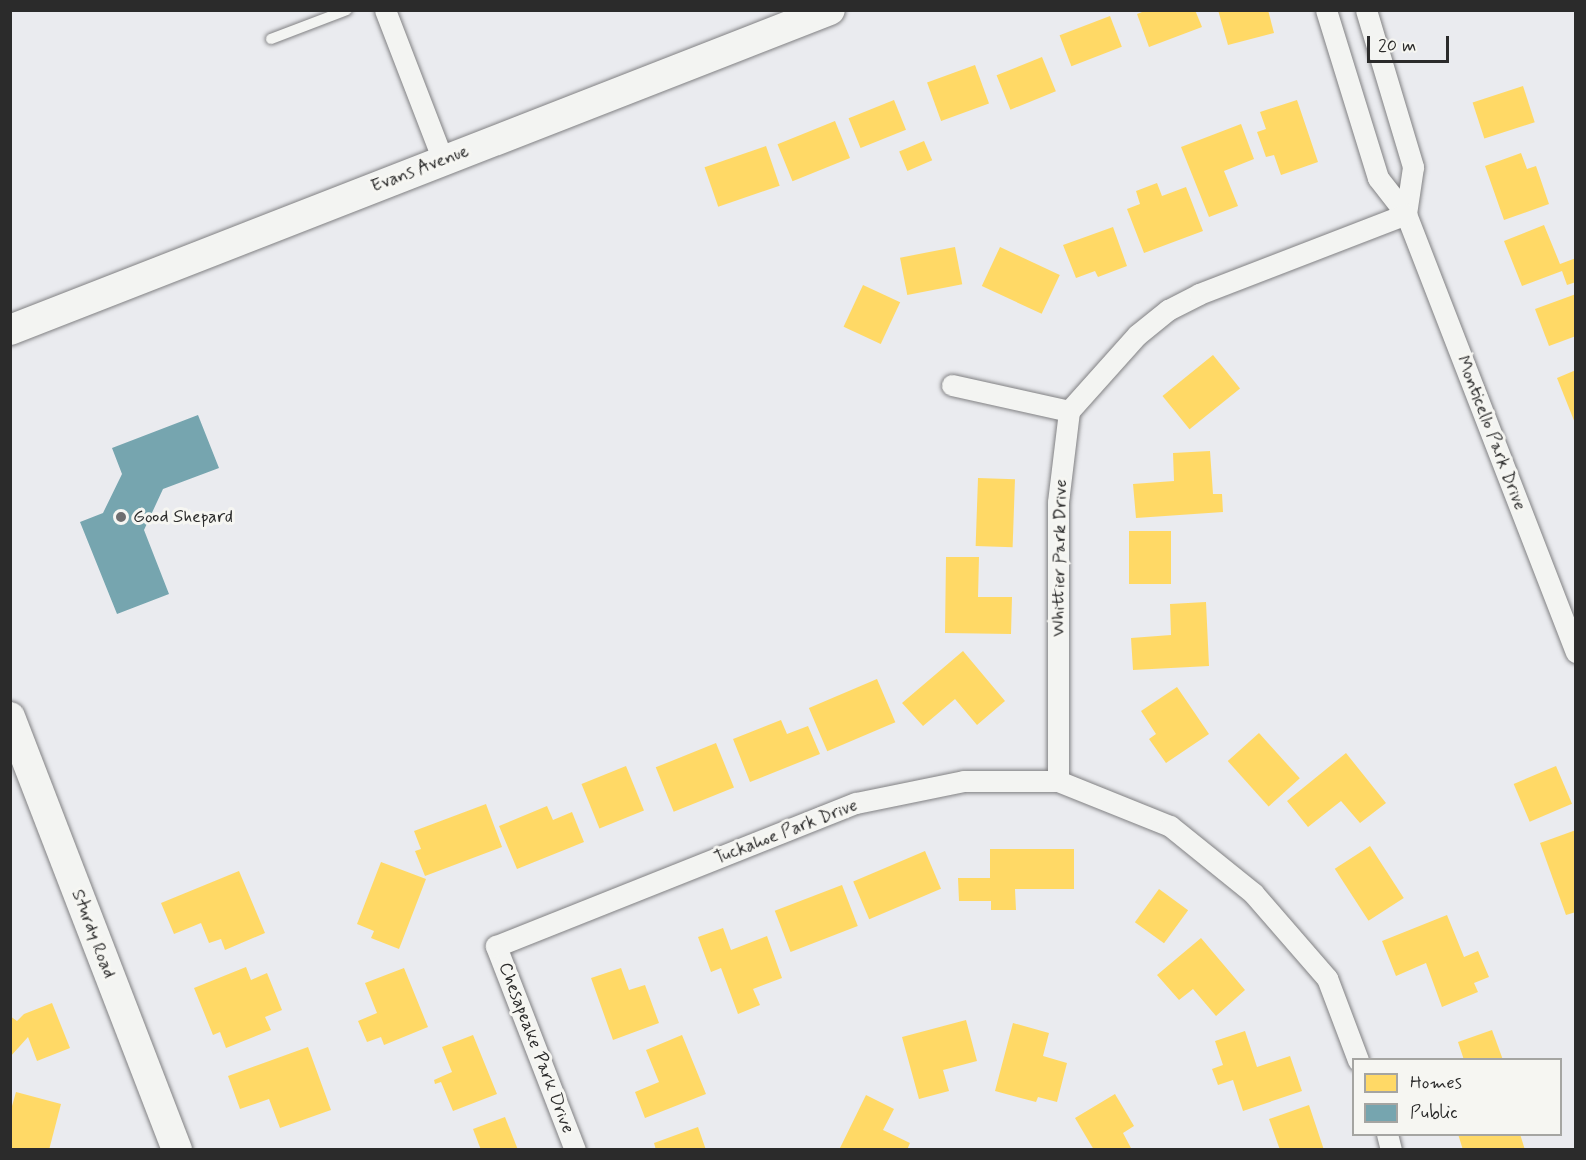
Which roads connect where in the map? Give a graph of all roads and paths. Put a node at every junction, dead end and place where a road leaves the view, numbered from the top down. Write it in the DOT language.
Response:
graph roads {
  1 [pos="348,10"];
  2 [pos="385,10"];
  3 [pos="1326,10"];
  4 [pos="1366,10"];
  5 [pos="814,13"];
  6 [pos="271,39"];
  7 [pos="443,160"];
  8 [pos="1406,214"];
  9 [pos="10,330"];
  10 [pos="952,385"];
  11 [pos="1069,411"];
  12 [pos="1575,652"];
  13 [pos="12,724"];
  14 [pos="1058,781"];
  15 [pos="496,946"];
  16 [pos="1358,1058"];
  17 [pos="177,1149"];
  18 [pos="575,1149"];
  1 -- 6 [label="lane"];
  2 -- 7 [label="street"];
  3 -- 8 [label="street, Monticello Park Drive"];
  4 -- 8 [label="street, Monticello Park Drive"];
  5 -- 7 [label="street, Evans Avenue"];
  7 -- 9 [label="street, Evans Avenue"];
  8 -- 11 [label="street"];
  8 -- 12 [label="street, Monticello Park Drive"];
  10 -- 11 [label="street"];
  11 -- 14 [label="street, Whittier Park Drive"];
  13 -- 17 [label="street, Sturdy Road"];
  14 -- 15 [label="street, Tuckahoe Park Drive"];
  14 -- 16 [label="street, Tuckahoe Park Drive"];
  15 -- 18 [label="street, Chesapeake Park Drive"];
}
